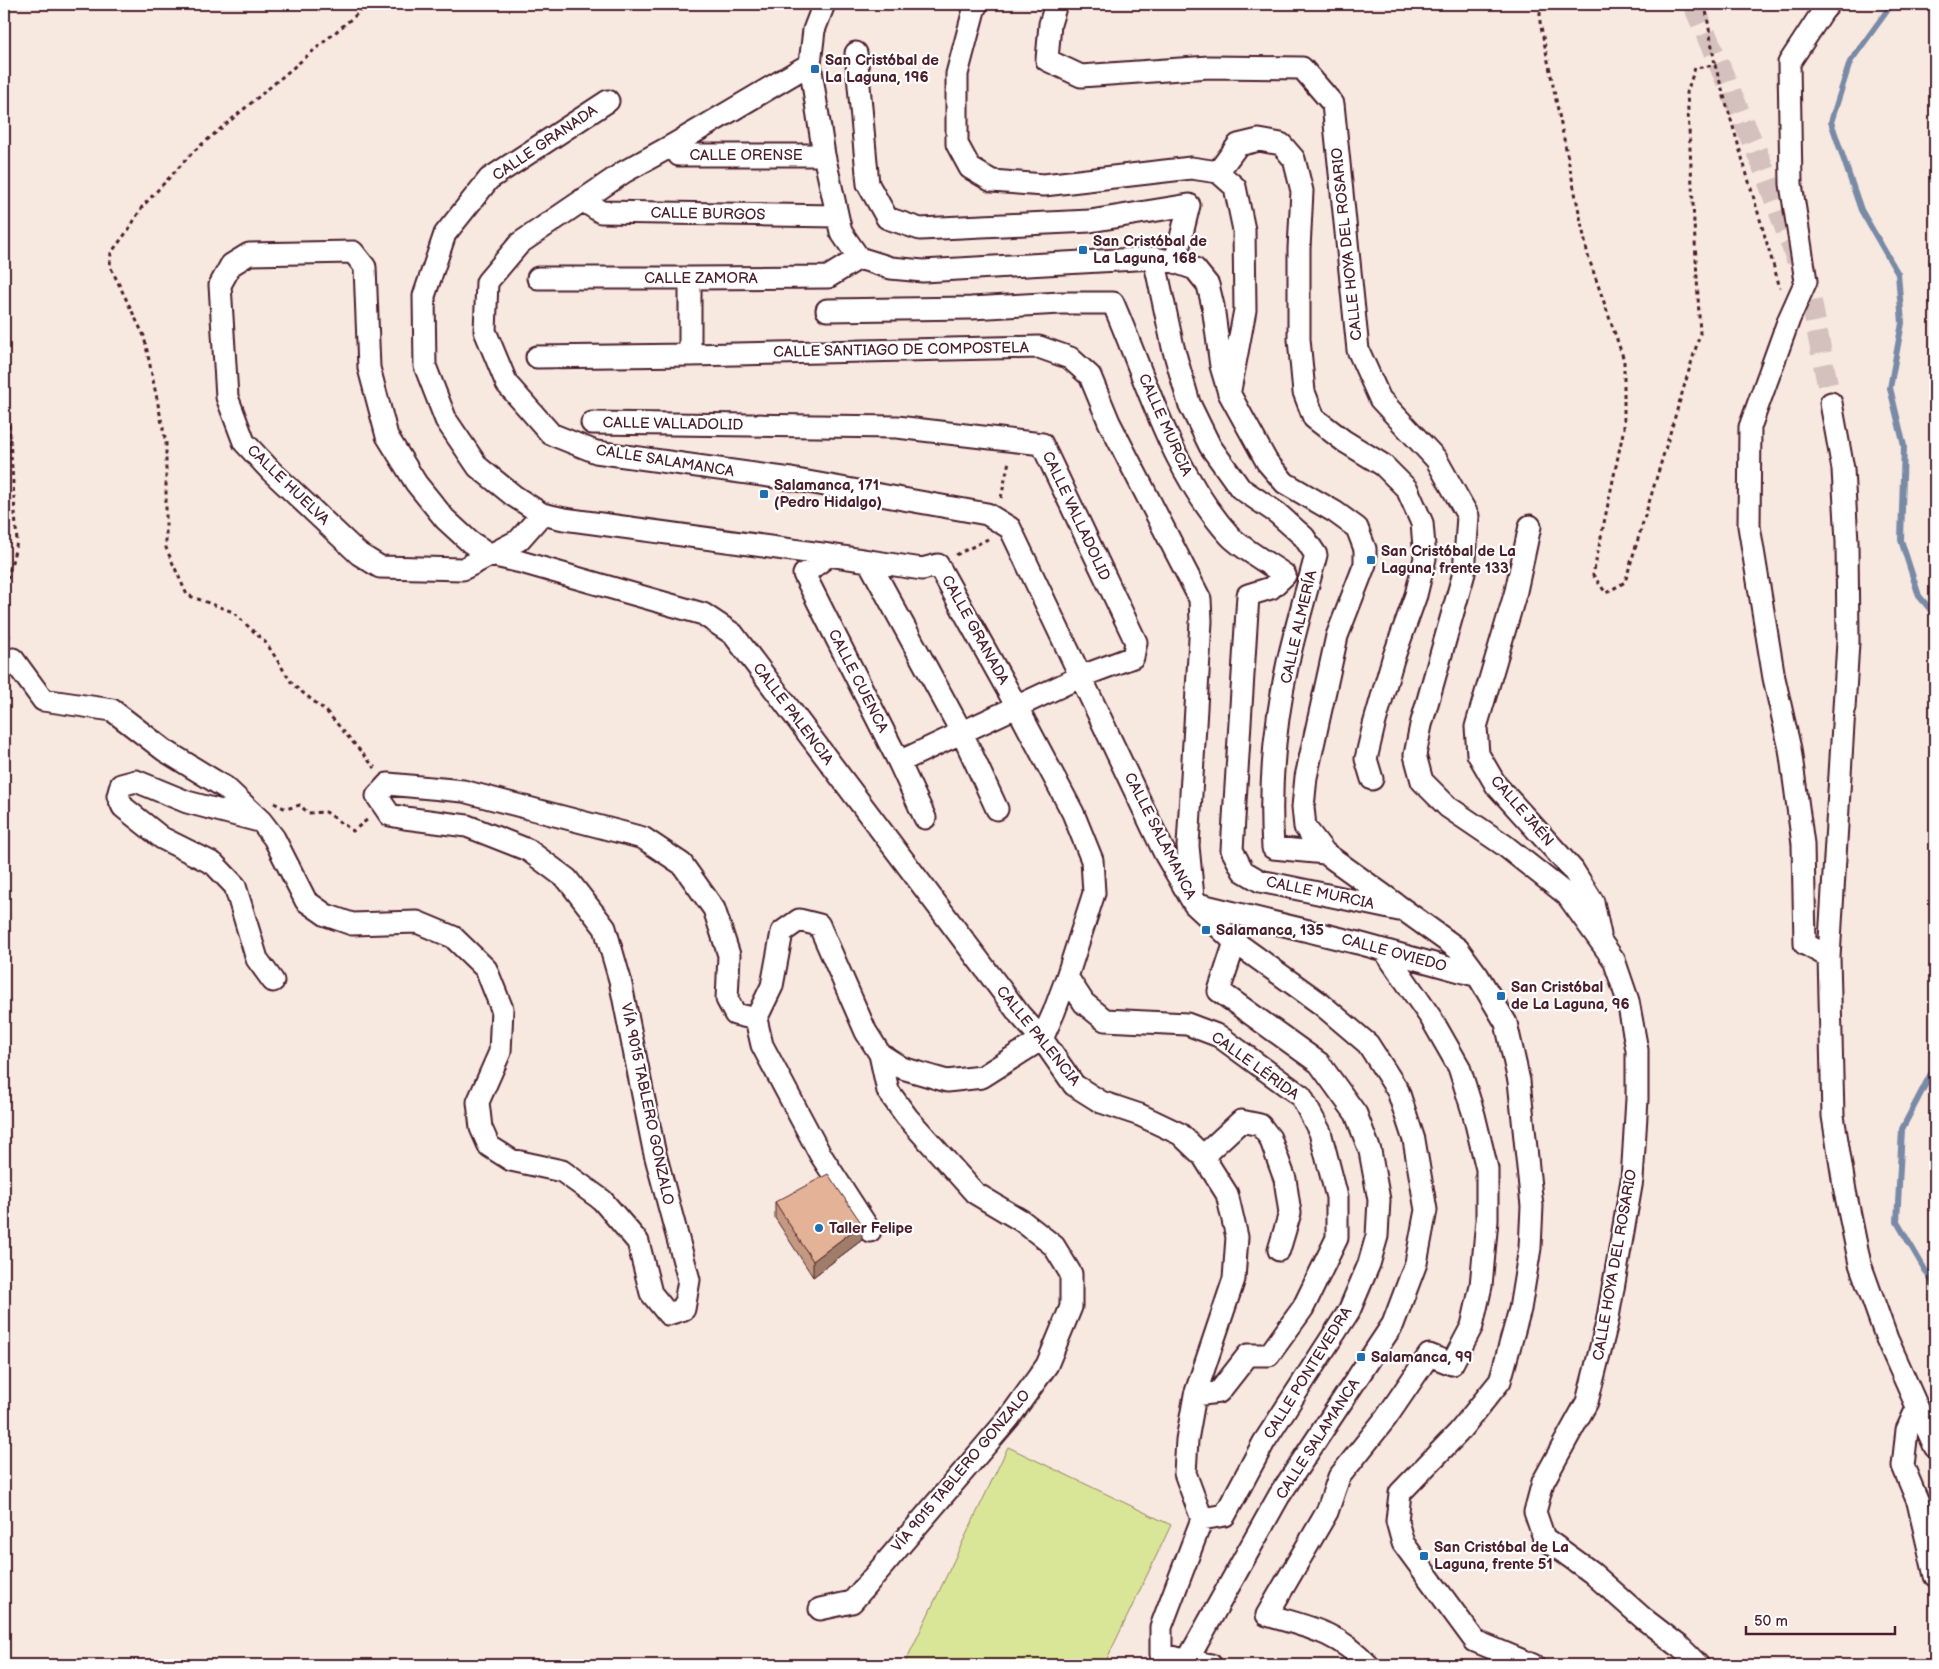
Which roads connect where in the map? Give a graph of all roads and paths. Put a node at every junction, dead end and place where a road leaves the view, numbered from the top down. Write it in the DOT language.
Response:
graph roads {
  1 [pos="824,4"];
  2 [pos="977,4"];
  3 [pos="1056,4"];
  4 [pos="1540,4"];
  5 [pos="1705,4"];
  6 [pos="1829,4"];
  7 [pos="856,53"];
  8 [pos="810,64"];
  9 [pos="1715,65"];
  10 [pos="608,101"];
  11 [pos="673,145"];
  12 [pos="824,156"];
  13 [pos="1218,172"];
  14 [pos="582,200"];
  15 [pos="838,216"];
  16 [pos="858,258"];
  17 [pos="1165,260"];
  18 [pos="538,278"];
  19 [pos="690,278"];
  20 [pos="827,310"];
  21 [pos="1789,319"];
  22 [pos="690,355"];
  23 [pos="537,357"];
  24 [pos="1229,392"];
  25 [pos="4,401"];
  26 [pos="1831,403"];
  27 [pos="592,423"];
  28 [pos="1014,440"];
  29 [pos="542,514"];
  30 [pos="1003,524"];
  31 [pos="1530,526"];
  32 [pos="829,555"];
  33 [pos="491,556"];
  34 [pos="870,562"];
  35 [pos="938,565"];
  36 [pos="4,594"];
  37 [pos="4,602"];
  38 [pos="13,659"];
  39 [pos="1082,676"];
  40 [pos="1017,706"];
  41 [pos="962,733"];
  42 [pos="899,762"];
  43 [pos="1372,779"];
  44 [pos="384,806"];
  45 [pos="997,809"];
  46 [pos="254,814"];
  47 [pos="925,818"];
  48 [pos="1325,853"];
  49 [pos="1194,904"];
  50 [pos="1406,912"];
  51 [pos="1235,942"];
  52 [pos="1601,943"];
  53 [pos="1384,950"];
  54 [pos="1829,957"];
  55 [pos="1478,976"];
  56 [pos="1067,977"];
  57 [pos="273,981"];
  58 [pos="756,1019"];
  59 [pos="1042,1039"];
  60 [pos="880,1054"];
  61 [pos="1203,1156"];
  62 [pos="870,1230"];
  63 [pos="1279,1250"];
  64 [pos="1195,1396"];
  65 [pos="1917,1408"];
  66 [pos="1935,1447"];
  67 [pos="1202,1519"];
  68 [pos="1935,1576"];
  69 [pos="820,1609"];
  70 [pos="1187,1661"];
  71 [pos="1211,1665"];
  72 [pos="1368,1665"];
  73 [pos="1533,1665"];
  74 [pos="1698,1665"];
  1 -- 8 [label="street"];
  2 -- 13 [label="street"];
  3 -- 52 [label="street, CALLE HOYA DEL ROSARIO"];
  4 -- 9 [label="path"];
  5 -- 9 [label="path"];
  6 -- 21 [label="street"];
  7 -- 17 [label="street"];
  8 -- 11 [label="street, CALLE SALAMANCA"];
  8 -- 12 [label="street"];
  9 -- 21 [label="path"];
  10 -- 29 [label="street, CALLE GRANADA"];
  11 -- 12 [label="street, CALLE ORENSE"];
  11 -- 14 [label="street, CALLE SALAMANCA"];
  12 -- 15 [label="street"];
  13 -- 24 [label="street"];
  13 -- 43 [label="street"];
  14 -- 15 [label="street, CALLE BURGOS"];
  14 -- 30 [label="street, CALLE SALAMANCA"];
  15 -- 16 [label="street"];
  16 -- 17 [label="street"];
  16 -- 19 [label="street, CALLE ZAMORA"];
  17 -- 24 [label="street"];
  17 -- 48 [label="street, CALLE ALMERÍA"];
  18 -- 19 [label="street, CALLE ZAMORA"];
  19 -- 22 [label="street"];
  20 -- 50 [label="street, CALLE MURCIA"];
  21 -- 54 [label="street"];
  22 -- 23 [label="street, CALLE SANTIAGO DE COMPOSTELA"];
  22 -- 49 [label="street, CALLE SANTIAGO DE COMPOSTELA"];
  24 -- 48 [label="street"];
  25 -- 36 [label="path"];
  26 -- 54 [label="street"];
  27 -- 28 [label="street, CALLE VALLADOLID"];
  28 -- 30 [label="path"];
  28 -- 39 [label="street, CALLE VALLADOLID"];
  29 -- 32 [label="street, CALLE GRANADA"];
  29 -- 33 [label="street"];
  30 -- 35 [label="path"];
  30 -- 39 [label="street, CALLE SALAMANCA"];
  31 -- 52 [label="street, CALLE JAÉN"];
  32 -- 34 [label="street, CALLE GRANADA"];
  32 -- 42 [label="street, CALLE CUENCA"];
  33 -- 33 [label="street, CALLE HUELVA"];
  33 -- 59 [label="street, CALLE PALENCIA"];
  34 -- 35 [label="street, CALLE GRANADA"];
  34 -- 41 [label="street"];
  35 -- 40 [label="street, CALLE GRANADA"];
  37 -- 38 [label="path"];
  38 -- 46 [label="street, VÍA 9015 TABLERO GONZALO"];
  39 -- 40 [label="street, CALLE VALLADOLID"];
  39 -- 49 [label="street, CALLE SALAMANCA"];
  40 -- 41 [label="street, CALLE VALLADOLID"];
  40 -- 56 [label="street, CALLE GRANADA"];
  41 -- 42 [label="street, CALLE VALLADOLID"];
  41 -- 45 [label="street"];
  42 -- 47 [label="street, CALLE CUENCA"];
  44 -- 46 [label="path"];
  44 -- 46 [label="street, VÍA 9015 TABLERO GONZALO"];
  44 -- 58 [label="street"];
  46 -- 57 [label="street"];
  48 -- 50 [label="street"];
  49 -- 51 [label="street, CALLE SALAMANCA"];
  49 -- 53 [label="street, CALLE OVIEDO"];
  50 -- 55 [label="street"];
  51 -- 67 [label="street, CALLE PONTEVEDRA"];
  51 -- 70 [label="street, CALLE SALAMANCA"];
  52 -- 74 [label="street, CALLE HOYA DEL ROSARIO"];
  53 -- 55 [label="street, CALLE OVIEDO"];
  53 -- 72 [label="street"];
  54 -- 65 [label="street"];
  55 -- 73 [label="street"];
  56 -- 59 [label="street, CALLE GRANADA"];
  56 -- 64 [label="street, CALLE LÉRIDA"];
  58 -- 60 [label="street, VÍA 9015 TABLERO GONZALO"];
  58 -- 62 [label="street"];
  59 -- 60 [label="street, VÍA 9015 TABLERO GONZALO"];
  59 -- 61 [label="street, CALLE PALENCIA"];
  60 -- 69 [label="street, VÍA 9015 TABLERO GONZALO"];
  61 -- 63 [label="street"];
  61 -- 64 [label="street, CALLE PALENCIA"];
  64 -- 67 [label="street, CALLE PALENCIA"];
  65 -- 66 [label="street"];
  65 -- 68 [label="street"];
  67 -- 70 [label="street"];
  70 -- 71 [label="street"];
}
